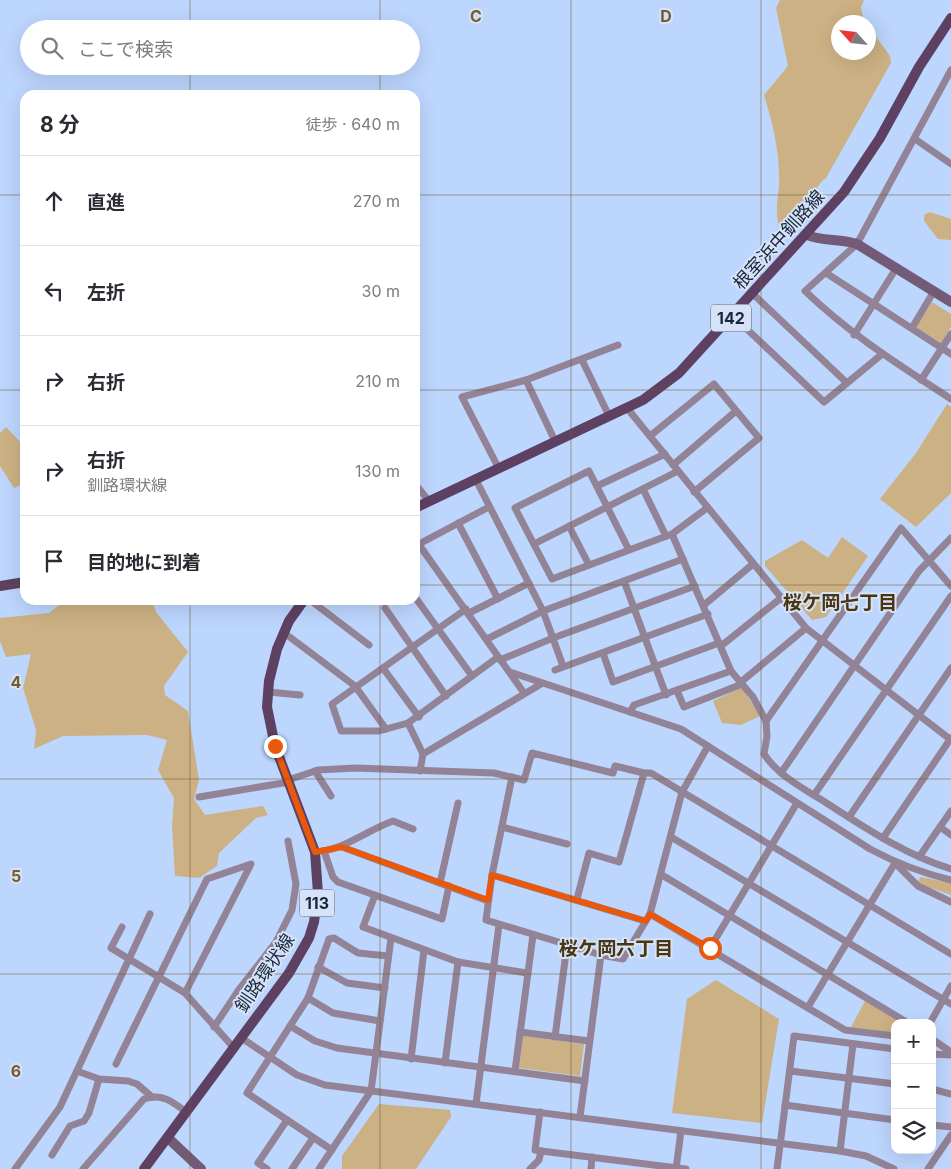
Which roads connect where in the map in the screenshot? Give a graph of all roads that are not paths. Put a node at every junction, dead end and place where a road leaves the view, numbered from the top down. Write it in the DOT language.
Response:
graph roads {
  1 [pos="951,18"];
  2 [pos="951,70"];
  3 [pos="914,140"];
  4 [pos="951,164"];
  5 [pos="807,235"];
  6 [pos="857,244"];
  7 [pos="897,267"];
  8 [pos="826,273"];
  9 [pos="934,291"];
  10 [pos="753,294"];
  11 [pos="951,302"];
  12 [pos="874,304"];
  13 [pos="733,316"];
  14 [pos="912,328"];
  15 [pos="951,334"];
  16 [pos="854,335"];
  17 [pos="618,345"];
  18 [pos="942,348"];
  19 [pos="951,354"];
  20 [pos="881,355"];
  21 [pos="582,360"];
  22 [pos="526,380"];
  23 [pos="921,380"];
  24 [pos="848,383"];
  25 [pos="951,399"];
  26 [pos="627,408"];
  27 [pos="736,411"];
  28 [pos="609,416"];
  29 [pos="650,436"];
  30 [pos="555,441"];
  31 [pos="665,454"];
  32 [pos="673,465"];
  33 [pos="498,467"];
  34 [pos="678,471"];
  35 [pos="475,478"];
  36 [pos="597,486"];
  37 [pos="643,489"];
  38 [pos="420,490"];
  39 [pos="694,492"];
  40 [pos="429,501"];
  41 [pos="420,506"];
  42 [pos="489,507"];
  43 [pos="608,508"];
  44 [pos="707,508"];
  45 [pos="458,523"];
  46 [pos="569,526"];
  47 [pos="669,535"];
  48 [pos="951,538"];
  49 [pos="420,543"];
  50 [pos="534,544"];
  51 [pos="420,545"];
  52 [pos="629,550"];
  53 [pos="683,559"];
  54 [pos="929,562"];
  55 [pos="753,564"];
  56 [pos="589,565"];
  57 [pos="624,581"];
  58 [pos="20,583"];
  59 [pos="529,583"];
  60 [pos="0,586"];
  61 [pos="695,586"];
  62 [pos="951,586"];
  63 [pos="951,596"];
  64 [pos="781,598"];
  65 [pos="498,599"];
  66 [pos="420,604"];
  67 [pos="704,604"];
  68 [pos="301,605"];
  69 [pos="317,605"];
  70 [pos="385,608"];
  71 [pos="634,608"];
  72 [pos="543,610"];
  73 [pos="467,611"];
  74 [pos="708,614"];
  75 [pos="438,627"];
  76 [pos="806,628"];
  77 [pos="283,632"];
  78 [pos="553,638"];
  79 [pos="644,638"];
  80 [pos="487,639"];
  81 [pos="821,642"];
  82 [pos="720,644"];
  83 [pos="369,645"];
  84 [pos="411,647"];
  85 [pos="603,653"];
  86 [pos="499,659"];
  87 [pos="563,666"];
  88 [pos="854,667"];
  89 [pos="383,668"];
  90 [pos="655,668"];
  91 [pos="951,668"];
  92 [pos="555,670"];
  93 [pos="732,671"];
  94 [pos="510,672"];
  95 [pos="472,676"];
  96 [pos="741,683"];
  97 [pos="541,684"];
  98 [pos="355,686"];
  99 [pos="886,690"];
  100 [pos="677,691"];
  101 [pos="268,692"];
  102 [pos="524,693"];
  103 [pos="300,694"];
  104 [pos="666,695"];
  105 [pos="446,696"];
  106 [pos="630,712"];
  107 [pos="919,714"];
  108 [pos="419,717"];
  109 [pos="766,722"];
  110 [pos="408,723"];
  111 [pos="386,729"];
  112 [pos="951,739"];
  113 [pos="708,746"];
  114 [pos="423,754"];
  115 [pos="315,771"];
  116 [pos="420,771"];
  117 [pos="644,773"];
  118 [pos="781,773"];
  119 [pos="512,777"];
  120 [pos="289,781"];
  121 [pos="682,792"];
  122 [pos="814,795"];
  123 [pos="331,796"];
  124 [pos="199,797"];
  125 [pos="458,803"];
  126 [pos="797,803"];
  127 [pos="951,811"];
  128 [pos="849,817"];
  129 [pos="502,826"];
  130 [pos="940,827"];
  131 [pos="413,829"];
  132 [pos="951,835"];
  133 [pos="671,837"];
  134 [pos="883,838"];
  135 [pos="288,841"];
  136 [pos="568,844"];
  137 [pos="772,846"];
  138 [pos="342,847"];
  139 [pos="320,851"];
  140 [pos="919,857"];
  141 [pos="895,863"];
  142 [pos="951,869"];
  143 [pos="492,875"];
  144 [pos="662,875"];
  145 [pos="951,880"];
  146 [pos="440,883"];
  147 [pos="750,883"];
  148 [pos="449,886"];
  149 [pos="375,895"];
  150 [pos="577,899"];
  151 [pos="488,900"];
  152 [pos="951,902"];
  153 [pos="869,904"];
  154 [pos="150,914"];
  155 [pos="650,914"];
  156 [pos="730,916"];
  157 [pos="646,921"];
  158 [pos="499,925"];
  159 [pos="122,927"];
  160 [pos="533,935"];
  161 [pos="391,938"];
  162 [pos="847,941"];
  163 [pos="567,945"];
  164 [pos="710,948"];
  165 [pos="424,950"];
  166 [pos="951,954"];
  167 [pos="602,955"];
  168 [pos="388,956"];
  169 [pos="128,959"];
  170 [pos="458,962"];
  171 [pos="318,967"];
  172 [pos="493,968"];
  173 [pos="527,973"];
  174 [pos="828,974"];
  175 [pos="159,977"];
  176 [pos="951,986"];
  177 [pos="384,988"];
  178 [pos="185,993"];
  179 [pos="308,998"];
  180 [pos="943,999"];
  181 [pos="951,1004"];
  182 [pos="808,1007"];
  183 [pos="901,1019"];
  184 [pos="932,1019"];
  185 [pos="380,1021"];
  186 [pos="290,1026"];
  187 [pos="214,1027"];
  188 [pos="520,1032"];
  189 [pos="555,1036"];
  190 [pos="891,1036"];
  191 [pos="240,1037"];
  192 [pos="589,1041"];
  193 [pos="936,1042"];
  194 [pos="853,1044"];
  195 [pos="233,1047"];
  196 [pos="891,1049"];
  197 [pos="376,1053"];
  198 [pos="936,1054"];
  199 [pos="951,1054"];
  200 [pos="270,1057"];
  201 [pos="411,1059"];
  202 [pos="445,1063"];
  203 [pos="116,1064"];
  204 [pos="480,1067"];
  205 [pos="77,1071"];
  206 [pos="790,1071"];
  207 [pos="515,1072"];
  208 [pos="849,1078"];
  209 [pos="99,1079"];
  210 [pos="585,1081"];
  211 [pos="891,1083"];
  212 [pos="936,1090"];
  213 [pos="371,1091"];
  214 [pos="951,1094"];
  215 [pos="152,1097"];
  216 [pos="476,1104"];
  217 [pos="785,1105"];
  218 [pos="186,1112"];
  219 [pos="540,1112"];
  220 [pos="844,1113"];
  221 [pos="580,1118"];
  222 [pos="891,1119"];
  223 [pos="287,1120"];
  224 [pos="936,1125"];
  225 [pos="951,1127"];
  226 [pos="681,1131"];
  227 [pos="951,1134"];
  228 [pos="168,1138"];
  229 [pos="313,1138"];
  230 [pos="780,1144"];
  231 [pos="332,1150"];
  232 [pos="541,1151"];
  233 [pos="840,1151"];
  234 [pos="52,1154"];
  235 [pos="592,1157"];
  236 [pos="676,1168"];
  237 [pos="15,1169"];
  238 [pos="83,1169"];
  239 [pos="144,1169"];
  240 [pos="201,1169"];
  241 [pos="267,1169"];
  242 [pos="292,1169"];
  243 [pos="319,1169"];
  244 [pos="530,1169"];
  245 [pos="591,1169"];
  246 [pos="686,1169"];
  247 [pos="777,1169"];
  248 [pos="894,1169"];
  249 [pos="928,1169"];
  1 -- 5 [label="main road, 根室浜中釧路線 / 142"];
  2 -- 3 [label="street"];
  3 -- 4 [label="street"];
  3 -- 6 [label="street"];
  5 -- 6 [label="street"];
  5 -- 10 [label="main road, 根室浜中釧路線 / 142"];
  6 -- 7 [label="street"];
  6 -- 8 [label="street"];
  7 -- 9 [label="street"];
  7 -- 12 [label="street"];
  8 -- 12 [label="street"];
  8 -- 16 [label="street"];
  9 -- 11 [label="street"];
  9 -- 14 [label="street"];
  10 -- 13 [label="main road, 根室浜中釧路線 / 142"];
  10 -- 24 [label="street"];
  12 -- 14 [label="street"];
  12 -- 16 [label="street"];
  13 -- 24 [label="street"];
  13 -- 26 [label="main road, 根室浜中釧路線 / 142"];
  14 -- 18 [label="street"];
  15 -- 18 [label="street"];
  16 -- 20 [label="street"];
  17 -- 21 [label="street"];
  18 -- 19 [label="street"];
  18 -- 23 [label="street"];
  20 -- 23 [label="street"];
  20 -- 24 [label="street"];
  21 -- 22 [label="street"];
  21 -- 28 [label="street"];
  22 -- 30 [label="street"];
  22 -- 33 [label="street"];
  23 -- 25 [label="street"];
  26 -- 28 [label="main road, 根室浜中釧路線 / 142"];
  26 -- 29 [label="street"];
  27 -- 29 [label="street"];
  27 -- 32 [label="street"];
  27 -- 39 [label="street"];
  28 -- 30 [label="main road, 根室浜中釧路線 / 142"];
  29 -- 31 [label="street"];
  30 -- 33 [label="main road, 根室浜中釧路線 / 142"];
  31 -- 32 [label="street"];
  31 -- 36 [label="street"];
  32 -- 34 [label="street"];
  33 -- 35 [label="main road, 根室浜中釧路線 / 142"];
  34 -- 37 [label="street"];
  34 -- 39 [label="street"];
  35 -- 40 [label="main road, 根室浜中釧路線 / 142"];
  35 -- 42 [label="street"];
  36 -- 43 [label="street"];
  36 -- 50 [label="street"];
  37 -- 43 [label="street"];
  37 -- 47 [label="street"];
  38 -- 40 [label="street"];
  39 -- 44 [label="street"];
  40 -- 41 [label="main road, 根室浜中釧路線 / 142"];
  42 -- 45 [label="street"];
  42 -- 59 [label="street"];
  43 -- 46 [label="street"];
  43 -- 52 [label="street"];
  44 -- 47 [label="street"];
  44 -- 55 [label="street"];
  45 -- 49 [label="street"];
  45 -- 65 [label="street"];
  46 -- 50 [label="street"];
  46 -- 56 [label="street"];
  47 -- 52 [label="street"];
  47 -- 53 [label="street"];
  48 -- 54 [label="street"];
  50 -- 56 [label="street"];
  51 -- 73 [label="street"];
  52 -- 56 [label="street"];
  53 -- 57 [label="street"];
  53 -- 61 [label="street"];
  54 -- 62 [label="street"];
  54 -- 81 [label="street"];
  54 -- 88 [label="street"];
  55 -- 64 [label="street"];
  55 -- 67 [label="street"];
  57 -- 71 [label="street"];
  57 -- 72 [label="street"];
  58 -- 60 [label="main road"];
  59 -- 65 [label="street"];
  59 -- 72 [label="street"];
  61 -- 67 [label="street"];
  61 -- 71 [label="street"];
  63 -- 99 [label="street"];
  64 -- 76 [label="street"];
  64 -- 82 [label="street"];
  65 -- 73 [label="street"];
  66 -- 75 [label="street"];
  67 -- 74 [label="street"];
  68 -- 77 [label="main road, 釧路環状線 / 113"];
  69 -- 83 [label="street"];
  70 -- 84 [label="street"];
  71 -- 78 [label="street"];
  71 -- 79 [label="street"];
  72 -- 78 [label="street"];
  72 -- 80 [label="street"];
  73 -- 75 [label="street"];
  73 -- 80 [label="street"];
  74 -- 79 [label="street"];
  74 -- 82 [label="street"];
  75 -- 84 [label="street"];
  75 -- 95 [label="street"];
  76 -- 81 [label="street"];
  76 -- 96 [label="street"];
  77 -- 98 [label="street"];
  77 -- 101 [label="main road, 釧路環状線 / 113"];
  78 -- 86 [label="street"];
  78 -- 87 [label="street"];
  79 -- 85 [label="street"];
  79 -- 90 [label="street"];
  80 -- 86 [label="street"];
  81 -- 88 [label="street"];
  81 -- 109 [label="street"];
  82 -- 90 [label="street"];
  82 -- 93 [label="street"];
  84 -- 89 [label="street"];
  84 -- 105 [label="street"];
  85 -- 87 [label="street"];
  85 -- 90 [label="street"];
  86 -- 94 [label="street"];
  86 -- 95 [label="street"];
  87 -- 92 [label="street"];
  88 -- 99 [label="street"];
  88 -- 118 [label="street"];
  89 -- 98 [label="street"];
  89 -- 108 [label="street"];
  90 -- 104 [label="street"];
  91 -- 107 [label="street"];
  93 -- 96 [label="street"];
  93 -- 100 [label="street"];
  94 -- 97 [label="street"];
  94 -- 102 [label="street"];
  95 -- 105 [label="street"];
  96 -- 100 [label="street"];
  96 -- 109 [label="street"];
  97 -- 102 [label="street"];
  97 -- 106 [label="street"];
  98 -- 111 [label="street"];
  98 -- 111 [label="street"];
  99 -- 107 [label="street"];
  99 -- 122 [label="street"];
  100 -- 104 [label="street"];
  101 -- 103 [label="street"];
  101 -- 120 [label="main road, 釧路環状線 / 113"];
  102 -- 114 [label="street"];
  104 -- 106 [label="street"];
  105 -- 108 [label="street"];
  106 -- 113 [label="street"];
  107 -- 112 [label="street"];
  107 -- 128 [label="street"];
  108 -- 110 [label="street"];
  109 -- 118 [label="street"];
  110 -- 111 [label="street"];
  110 -- 114 [label="street"];
  112 -- 134 [label="street"];
  113 -- 121 [label="street"];
  113 -- 126 [label="street"];
  114 -- 116 [label="street"];
  115 -- 116 [label="street"];
  115 -- 120 [label="street"];
  115 -- 123 [label="street"];
  116 -- 119 [label="street"];
  117 -- 119 [label="street"];
  117 -- 121 [label="street"];
  117 -- 150 [label="street"];
  118 -- 122 [label="street"];
  119 -- 129 [label="street"];
  120 -- 124 [label="street"];
  120 -- 139 [label="main road, 釧路環状線 / 113"];
  121 -- 133 [label="street"];
  121 -- 137 [label="street"];
  122 -- 128 [label="street"];
  125 -- 146 [label="street"];
  126 -- 137 [label="street"];
  126 -- 141 [label="street"];
  127 -- 130 [label="street"];
  128 -- 134 [label="street"];
  129 -- 136 [label="street"];
  129 -- 143 [label="street"];
  130 -- 132 [label="street"];
  130 -- 140 [label="street"];
  131 -- 138 [label="street"];
  133 -- 144 [label="street"];
  133 -- 147 [label="street"];
  134 -- 140 [label="street"];
  135 -- 187 [label="street"];
  137 -- 147 [label="street"];
  137 -- 153 [label="street"];
  138 -- 139 [label="street"];
  138 -- 146 [label="street"];
  139 -- 149 [label="street"];
  139 -- 191 [label="main road, 釧路環状線 / 113"];
  140 -- 142 [label="street"];
  141 -- 145 [label="street"];
  141 -- 152 [label="street"];
  141 -- 153 [label="street"];
  143 -- 150 [label="street"];
  143 -- 151 [label="street"];
  144 -- 155 [label="street"];
  144 -- 156 [label="street"];
  146 -- 148 [label="street"];
  147 -- 156 [label="street"];
  147 -- 162 [label="street"];
  148 -- 149 [label="street"];
  148 -- 151 [label="street"];
  149 -- 161 [label="street"];
  150 -- 157 [label="street"];
  151 -- 158 [label="street"];
  153 -- 162 [label="street"];
  153 -- 166 [label="street"];
  154 -- 169 [label="street"];
  155 -- 157 [label="street"];
  155 -- 164 [label="street"];
  156 -- 164 [label="street"];
  156 -- 174 [label="street"];
  157 -- 167 [label="street"];
  158 -- 160 [label="street"];
  158 -- 172 [label="street"];
  159 -- 169 [label="street"];
  160 -- 163 [label="street"];
  160 -- 173 [label="street"];
  161 -- 165 [label="street"];
  161 -- 168 [label="street"];
  162 -- 174 [label="street"];
  162 -- 180 [label="street"];
  163 -- 167 [label="street"];
  163 -- 189 [label="street"];
  164 -- 182 [label="street"];
  165 -- 170 [label="street"];
  165 -- 201 [label="street"];
  167 -- 192 [label="street"];
  168 -- 171 [label="street"];
  168 -- 177 [label="street"];
  169 -- 175 [label="street"];
  169 -- 205 [label="street"];
  170 -- 172 [label="street"];
  170 -- 202 [label="street"];
  171 -- 177 [label="street"];
  171 -- 179 [label="street"];
  172 -- 173 [label="street"];
  172 -- 204 [label="street"];
  173 -- 188 [label="street"];
  174 -- 182 [label="street"];
  174 -- 183 [label="street"];
  175 -- 178 [label="street"];
  175 -- 178 [label="street"];
  175 -- 203 [label="street"];
  176 -- 180 [label="street"];
  177 -- 185 [label="street"];
  178 -- 187 [label="street"];
  179 -- 185 [label="street"];
  179 -- 186 [label="street"];
  180 -- 181 [label="street"];
  180 -- 184 [label="street"];
  182 -- 190 [label="street"];
  185 -- 197 [label="street"];
  186 -- 197 [label="street"];
  186 -- 200 [label="street"];
  187 -- 195 [label="street"];
  188 -- 189 [label="street"];
  188 -- 207 [label="street"];
  189 -- 192 [label="street"];
  191 -- 195 [label="main road, 釧路環状線 / 113"];
  191 -- 200 [label="street"];
  192 -- 210 [label="street"];
  193 -- 199 [label="street"];
  194 -- 196 [label="street"];
  194 -- 206 [label="street"];
  194 -- 208 [label="street"];
  195 -- 218 [label="main road, 釧路環状線 / 113"];
  197 -- 201 [label="street"];
  197 -- 213 [label="street"];
  198 -- 199 [label="street"];
  200 -- 213 [label="street"];
  200 -- 223 [label="street"];
  201 -- 202 [label="street"];
  202 -- 204 [label="street"];
  204 -- 207 [label="street"];
  204 -- 216 [label="street"];
  205 -- 209 [label="street"];
  205 -- 237 [label="street"];
  206 -- 208 [label="street"];
  206 -- 217 [label="street"];
  207 -- 210 [label="street"];
  208 -- 211 [label="street"];
  208 -- 220 [label="street"];
  209 -- 215 [label="street"];
  209 -- 234 [label="street"];
  210 -- 221 [label="street"];
  212 -- 214 [label="street"];
  213 -- 216 [label="street"];
  213 -- 231 [label="street"];
  215 -- 218 [label="street"];
  215 -- 238 [label="street"];
  216 -- 219 [label="street"];
  217 -- 220 [label="street"];
  217 -- 230 [label="street"];
  218 -- 228 [label="main road, 釧路環状線 / 113"];
  219 -- 221 [label="street"];
  219 -- 232 [label="street"];
  220 -- 222 [label="street"];
  220 -- 233 [label="street"];
  221 -- 226 [label="street"];
  223 -- 229 [label="street"];
  223 -- 241 [label="street"];
  224 -- 225 [label="street"];
  226 -- 230 [label="street"];
  226 -- 236 [label="street"];
  227 -- 249 [label="street"];
  228 -- 239 [label="main road, 釧路環状線 / 113"];
  228 -- 240 [label="street"];
  229 -- 231 [label="street"];
  229 -- 242 [label="street"];
  230 -- 233 [label="street"];
  230 -- 247 [label="street"];
  231 -- 243 [label="street"];
  232 -- 235 [label="street"];
  232 -- 244 [label="street"];
  233 -- 248 [label="street"];
  235 -- 236 [label="street"];
  235 -- 245 [label="street"];
  236 -- 246 [label="street"];
}
